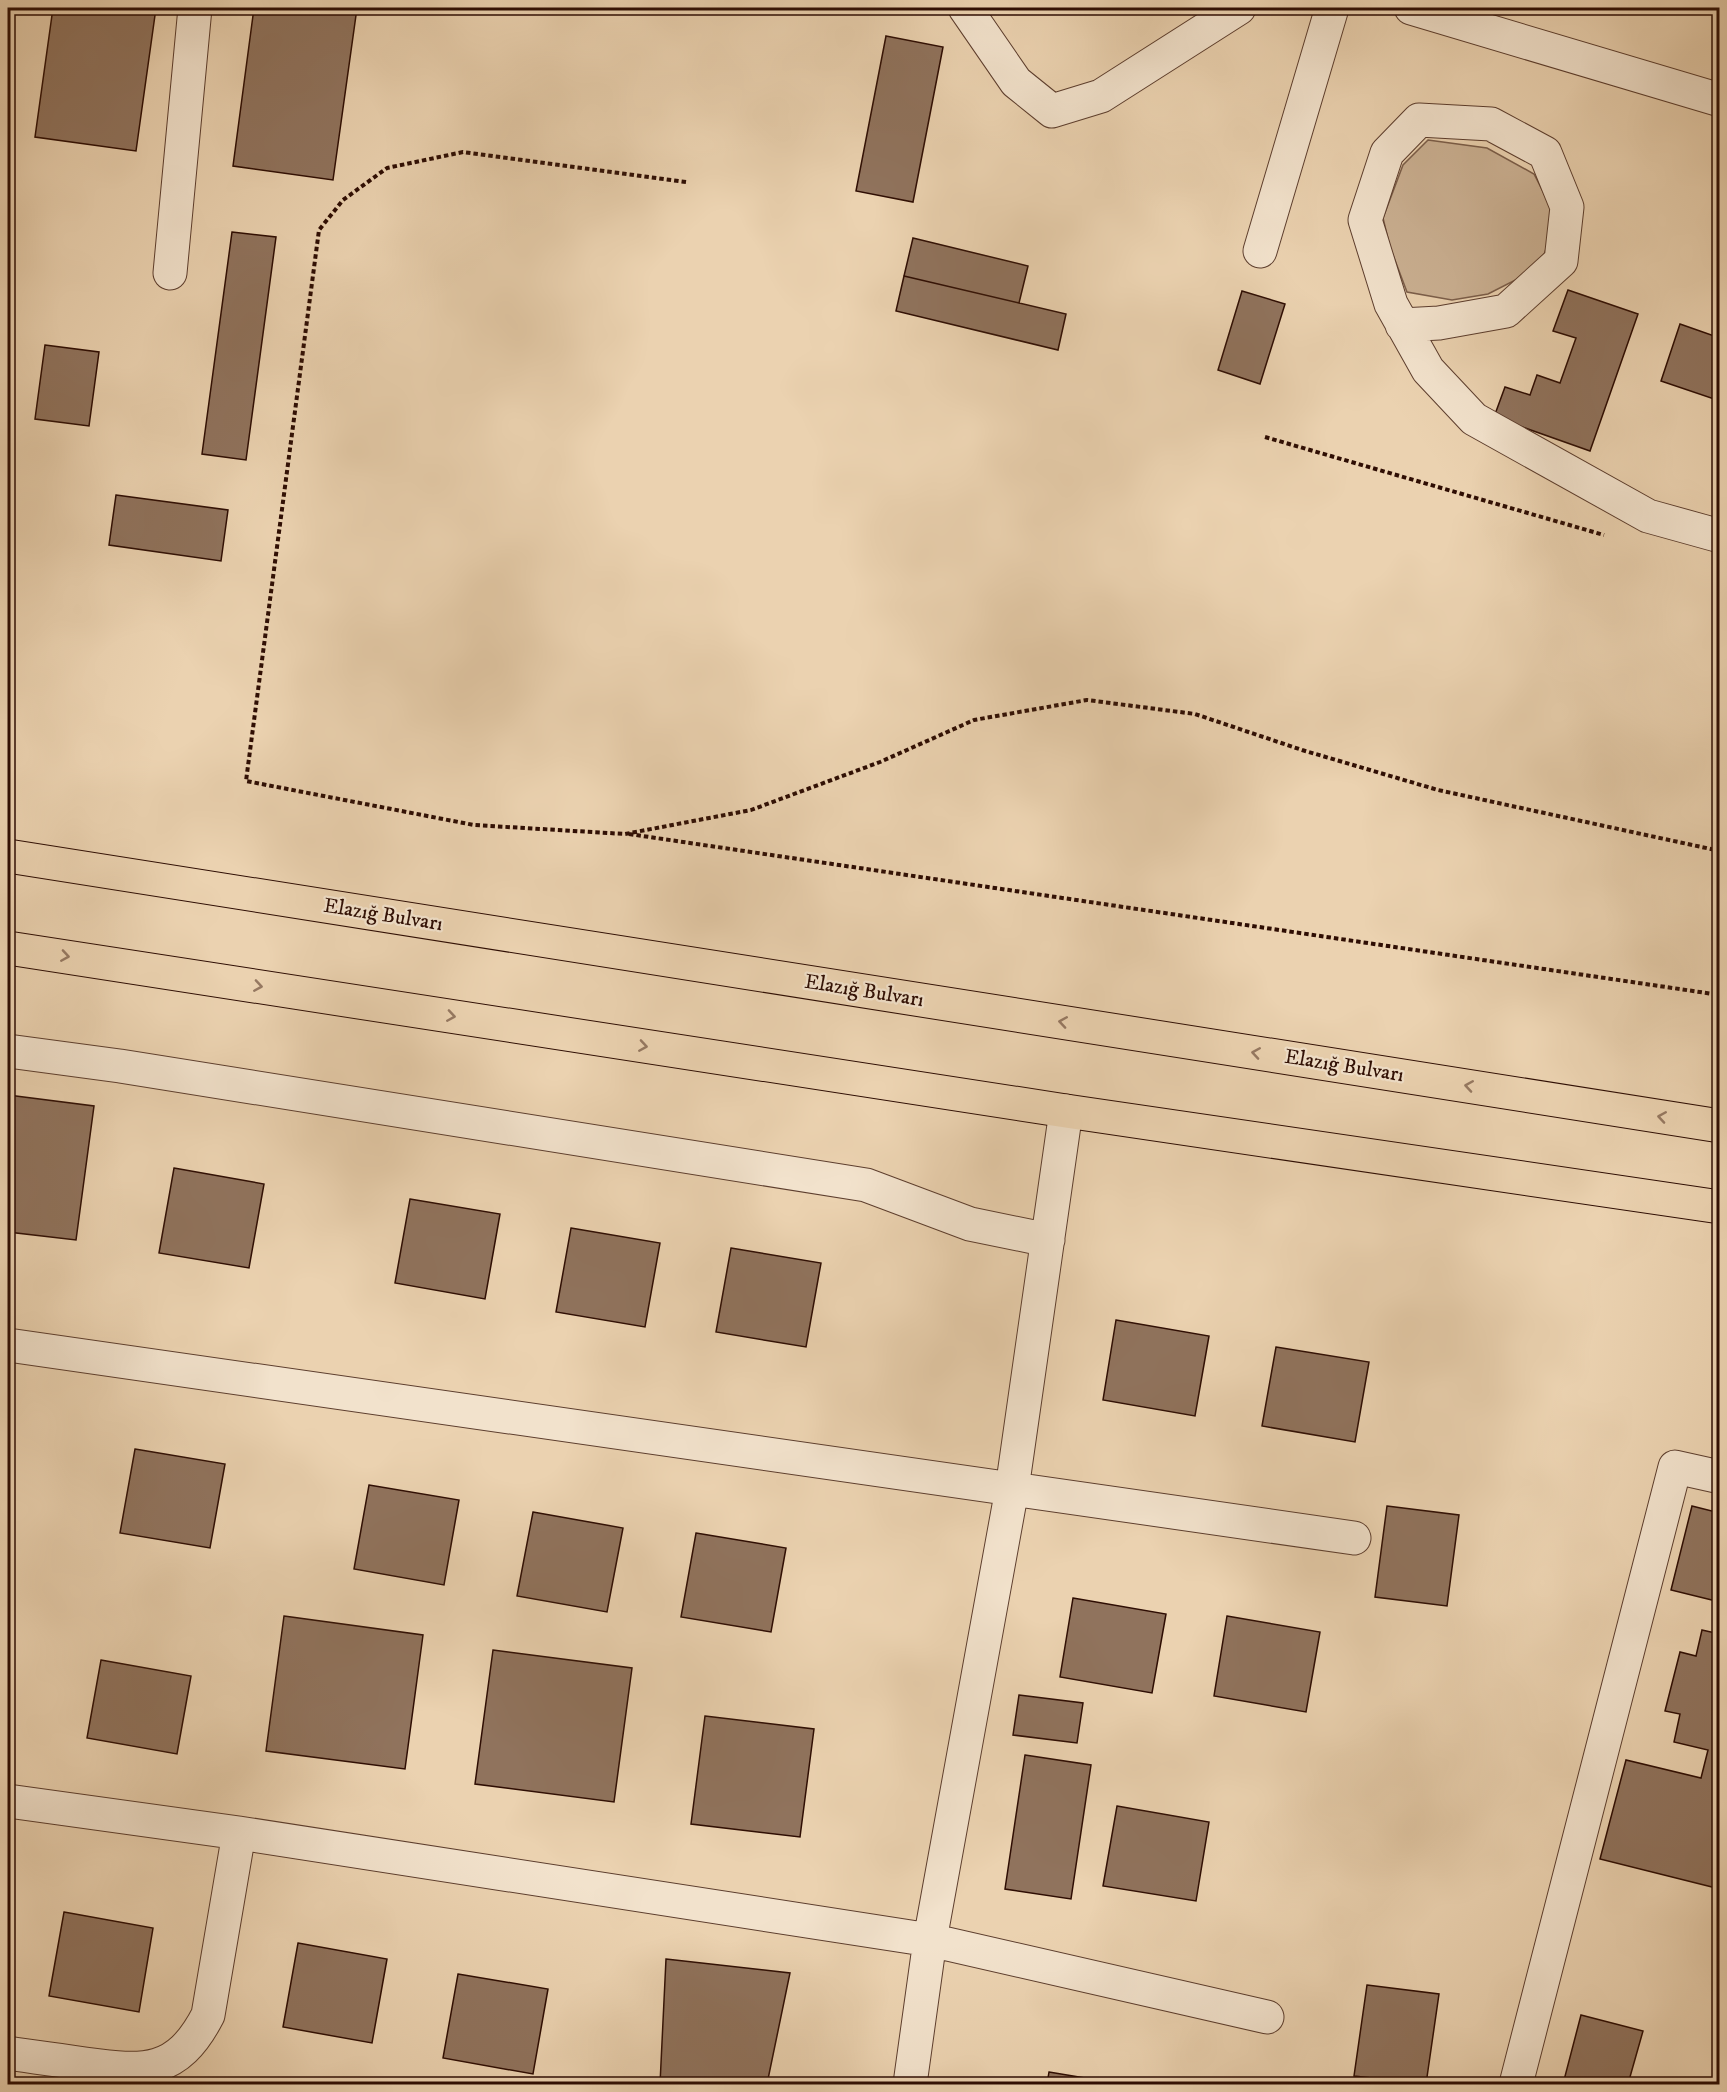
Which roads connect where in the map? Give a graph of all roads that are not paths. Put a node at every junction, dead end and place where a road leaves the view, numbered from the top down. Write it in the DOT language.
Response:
graph roads {
  1 [pos="195,8"];
  2 [pos="965,8"];
  3 [pos="1239,8"];
  4 [pos="1332,8"];
  5 [pos="1411,8"];
  6 [pos="1719,100"];
  7 [pos="1260,251"];
  8 [pos="170,273"];
  9 [pos="1402,325"];
  10 [pos="1719,536"];
  11 [pos="8,856"];
  12 [pos="8,948"];
  13 [pos="8,1051"];
  14 [pos="1066,1111"];
  15 [pos="1719,1126"];
  16 [pos="1719,1207"];
  17 [pos="1048,1240"];
  18 [pos="8,1345"];
  19 [pos="1719,1477"];
  20 [pos="1012,1489"];
  21 [pos="1354,1538"];
  22 [pos="8,1802"];
  23 [pos="239,1833"];
  24 [pos="930,1940"];
  25 [pos="1267,2017"];
  26 [pos="8,2053"];
  27 [pos="910,2085"];
  28 [pos="1516,2085"];
  1 -- 8 [label="lane"];
  2 -- 3 [label="lane"];
  4 -- 7 [label="lane"];
  5 -- 6 [label="lane"];
  9 -- 9 [label="lane"];
  9 -- 10 [label="lane"];
  15 -- 11 [label="main road, Elazığ Bulvarı, one-way"];
  12 -- 14 [label="main road, one-way"];
  13 -- 17 [label="lane"];
  14 -- 16 [label="main road"];
  14 -- 17 [label="lane"];
  17 -- 20 [label="lane"];
  18 -- 20 [label="lane"];
  19 -- 28 [label="lane"];
  20 -- 21 [label="lane"];
  20 -- 24 [label="lane"];
  22 -- 23 [label="lane"];
  23 -- 24 [label="lane"];
  23 -- 26 [label="lane"];
  24 -- 25 [label="lane"];
  24 -- 27 [label="lane"];
}
